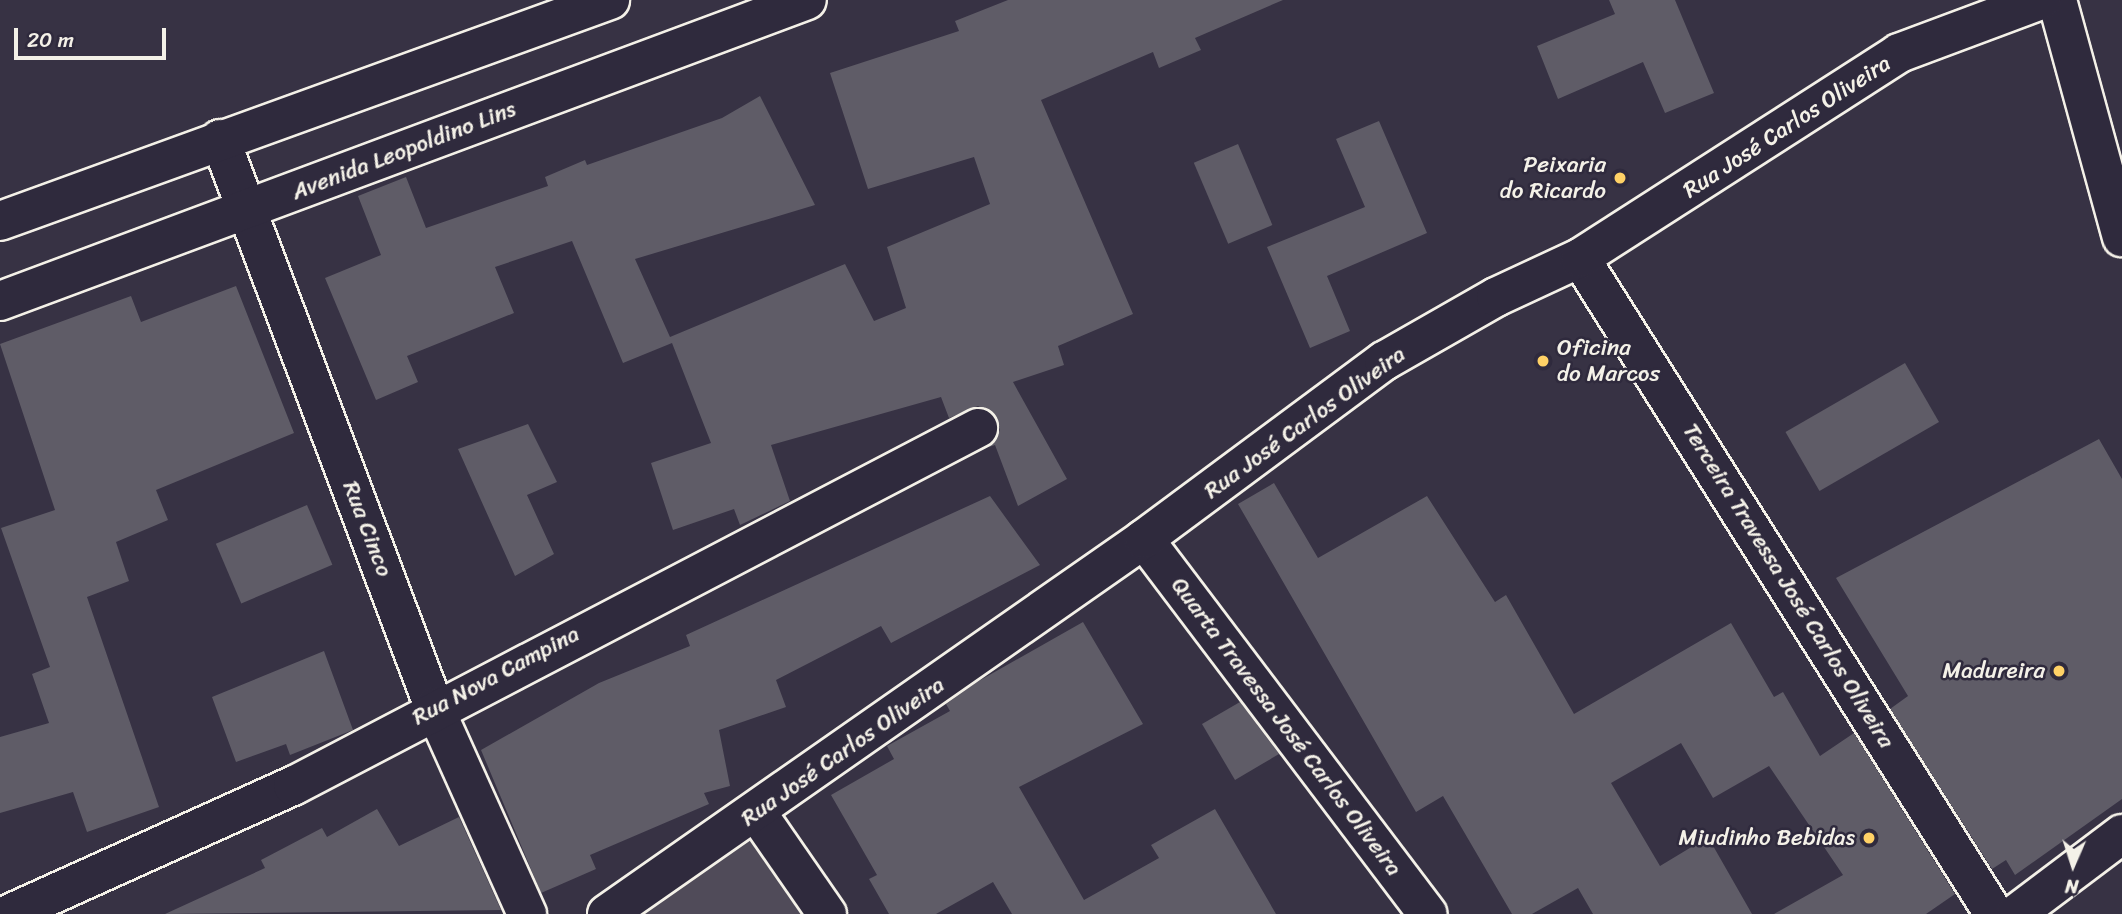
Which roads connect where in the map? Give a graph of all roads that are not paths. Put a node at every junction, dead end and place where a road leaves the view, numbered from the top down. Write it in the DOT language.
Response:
graph roads {
  1 [pos="610,0"];
  2 [pos="807,0"];
  3 [pos="2041,0"];
  4 [pos="2057,0"];
  5 [pos="220,139"];
  6 [pos="248,210"];
  7 [pos="0,221"];
  8 [pos="2122,237"];
  9 [pos="1580,258"];
  10 [pos="0,301"];
  11 [pos="978,428"];
  12 [pos="1144,539"];
  13 [pos="434,707"];
  14 [pos="757,813"];
  15 [pos="2122,834"];
  16 [pos="9,914"];
  17 [pos="527,914"];
  18 [pos="607,914"];
  19 [pos="827,914"];
  20 [pos="1428,914"];
  21 [pos="1994,914"];
  22 [pos="2016,914"];
  1 -- 5 [label="street"];
  2 -- 6 [label="street, Avenida Leopoldino Lins"];
  3 -- 9 [label="street, Rua José Carlos Oliveira"];
  4 -- 8 [label="street"];
  5 -- 6 [label="street, Rua Cinco"];
  5 -- 7 [label="street"];
  6 -- 10 [label="street, Avenida Leopoldino Lins"];
  6 -- 13 [label="street, Rua Cinco"];
  9 -- 12 [label="street, Rua José Carlos Oliveira"];
  9 -- 21 [label="street, Terceira Travessa José Carlos Oliveira"];
  11 -- 13 [label="street, Rua Nova Campina"];
  12 -- 14 [label="street, Rua José Carlos Oliveira"];
  12 -- 20 [label="street, Quarta Travessa José Carlos Oliveira"];
  13 -- 16 [label="street, Rua Nova Campina"];
  13 -- 17 [label="street, Rua Cinco"];
  14 -- 18 [label="street, Rua José Carlos Oliveira"];
  14 -- 19 [label="street"];
  15 -- 22 [label="street"];
}
